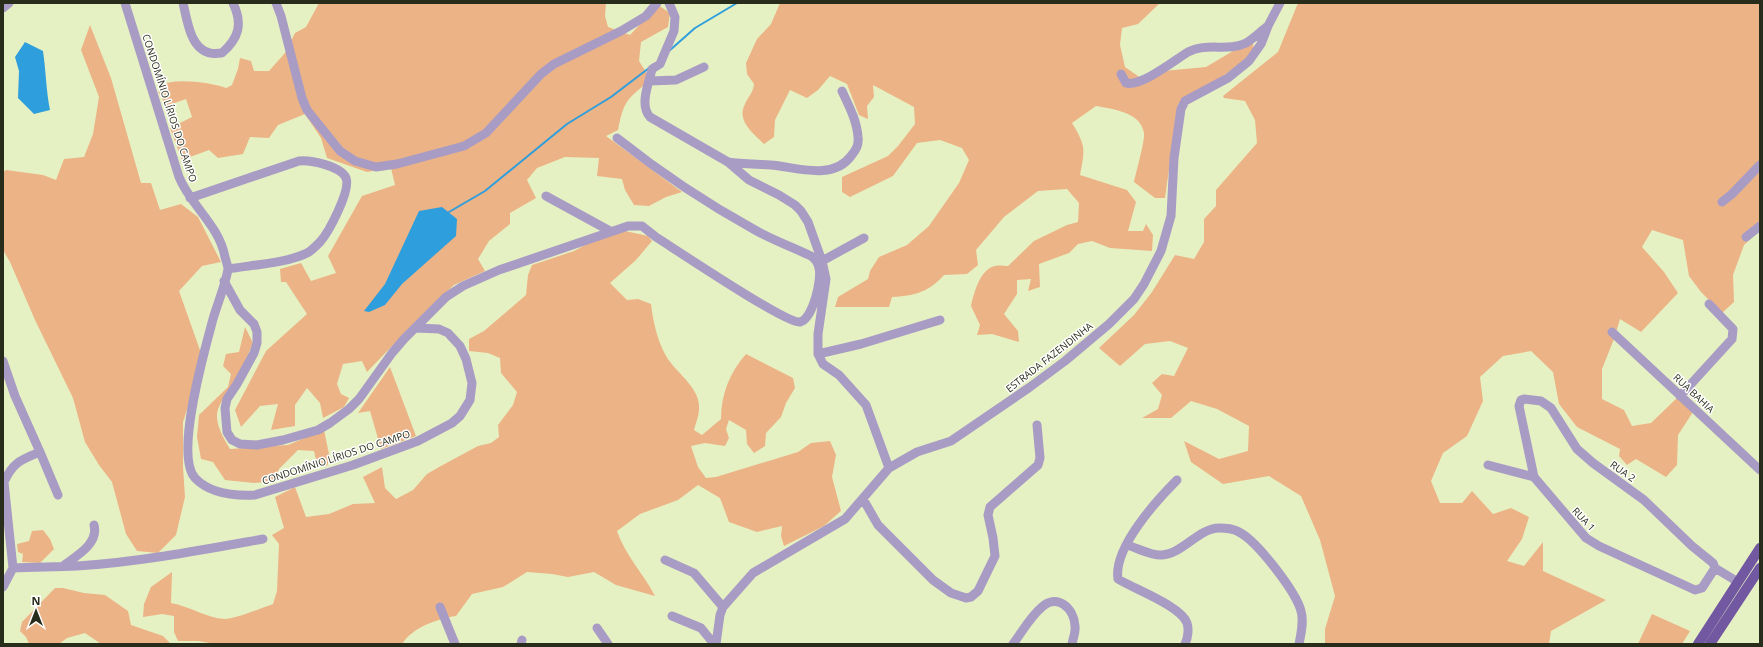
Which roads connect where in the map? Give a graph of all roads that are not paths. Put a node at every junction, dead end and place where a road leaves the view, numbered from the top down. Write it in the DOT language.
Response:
graph roads {
  1 [pos="9,3"];
  2 [pos="125,3"];
  3 [pos="183,3"];
  4 [pos="233,3"];
  5 [pos="276,3"];
  6 [pos="657,3"];
  7 [pos="669,3"];
  8 [pos="1280,3"];
  9 [pos="3,8"];
  10 [pos="1268,26"];
  11 [pos="704,67"];
  12 [pos="1121,74"];
  13 [pos="650,81"];
  14 [pos="842,91"];
  15 [pos="616,138"];
  16 [pos="728,162"];
  17 [pos="1760,165"];
  18 [pos="546,196"];
  19 [pos="190,198"];
  20 [pos="1722,202"];
  21 [pos="1760,226"];
  22 [pos="610,231"];
  23 [pos="1746,237"];
  24 [pos="864,238"];
  25 [pos="822,261"];
  26 [pos="228,269"];
  27 [pos="224,281"];
  28 [pos="1709,304"];
  29 [pos="940,320"];
  30 [pos="417,328"];
  31 [pos="1612,332"];
  32 [pos="818,354"];
  33 [pos="3,363"];
  34 [pos="1680,396"];
  35 [pos="1521,400"];
  36 [pos="1037,425"];
  37 [pos="40,452"];
  38 [pos="1488,465"];
  39 [pos="889,468"];
  40 [pos="1760,470"];
  41 [pos="1534,477"];
  42 [pos="1177,480"];
  43 [pos="58,494"];
  44 [pos="863,499"];
  45 [pos="94,525"];
  46 [pos="263,539"];
  47 [pos="1127,545"];
  48 [pos="1760,548"];
  49 [pos="665,560"];
  50 [pos="63,566"];
  51 [pos="13,568"];
  52 [pos="1715,568"];
  53 [pos="1760,568"];
  54 [pos="1738,582"];
  55 [pos="3,587"];
  56 [pos="440,607"];
  57 [pos="723,607"];
  58 [pos="672,616"];
  59 [pos="597,628"];
  60 [pos="455,644"];
  61 [pos="608,644"];
  62 [pos="715,644"];
  63 [pos="1013,644"];
  64 [pos="1072,644"];
  65 [pos="1185,644"];
  66 [pos="1299,644"];
  67 [pos="1698,644"];
  68 [pos="1710,644"];
  1 -- 9 [label="street"];
  2 -- 19 [label="street, CONDOMÍNIO LÍRIOS DO CAMPO"];
  3 -- 4 [label="street"];
  5 -- 6 [label="street"];
  7 -- 13 [label="street"];
  8 -- 10 [label="street, ESTRADA FAZENDINHA"];
  10 -- 12 [label="street"];
  10 -- 39 [label="street, ESTRADA FAZENDINHA"];
  11 -- 13 [label="street"];
  13 -- 16 [label="street"];
  14 -- 16 [label="street"];
  15 -- 22 [label="street"];
  16 -- 25 [label="street"];
  17 -- 20 [label="street"];
  18 -- 22 [label="street"];
  19 -- 26 [label="street, CONDOMÍNIO LÍRIOS DO CAMPO"];
  19 -- 26 [label="street"];
  21 -- 23 [label="street"];
  22 -- 30 [label="street"];
  24 -- 25 [label="street"];
  25 -- 32 [label="street"];
  26 -- 27 [label="street, CONDOMÍNIO LÍRIOS DO CAMPO"];
  27 -- 30 [label="street"];
  27 -- 30 [label="street, CONDOMÍNIO LÍRIOS DO CAMPO"];
  28 -- 34 [label="street"];
  29 -- 32 [label="street"];
  31 -- 34 [label="street, RUA BAHIA"];
  32 -- 39 [label="street"];
  33 -- 37 [label="street"];
  34 -- 40 [label="street, RUA BAHIA"];
  35 -- 41 [label="street, RUA 1"];
  35 -- 52 [label="street, RUA 2"];
  36 -- 44 [label="street"];
  37 -- 43 [label="street"];
  37 -- 51 [label="street"];
  38 -- 41 [label="street"];
  39 -- 44 [label="street, ESTRADA FAZENDINHA"];
  41 -- 52 [label="street, RUA 1"];
  42 -- 47 [label="street"];
  44 -- 57 [label="street, ESTRADA FAZENDINHA"];
  45 -- 50 [label="street"];
  46 -- 50 [label="street"];
  47 -- 65 [label="street"];
  47 -- 66 [label="street"];
  48 -- 54 [label="main road"];
  49 -- 57 [label="street"];
  50 -- 51 [label="street"];
  51 -- 55 [label="street"];
  52 -- 54 [label="street, RUA 2"];
  53 -- 68 [label="main road"];
  54 -- 67 [label="main road"];
  56 -- 60 [label="street"];
  57 -- 62 [label="street, ESTRADA FAZENDINHA"];
  58 -- 62 [label="street"];
  59 -- 61 [label="street"];
  63 -- 64 [label="street"];
}
